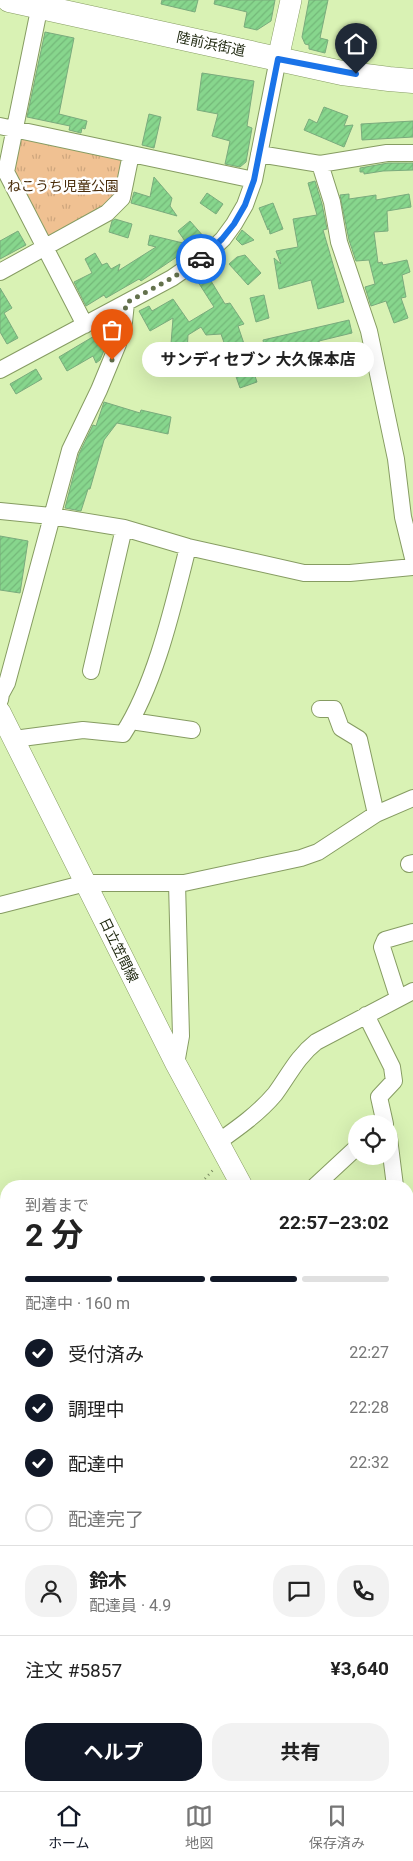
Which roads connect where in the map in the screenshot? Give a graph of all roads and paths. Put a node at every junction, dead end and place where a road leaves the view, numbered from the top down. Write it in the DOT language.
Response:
graph roads {
  1 [pos="9,0"];
  2 [pos="291,0"];
  3 [pos="40,3"];
  4 [pos="278,59"];
  5 [pos="413,81"];
  6 [pos="7,127"];
  7 [pos="413,153"];
  8 [pos="131,154"];
  9 [pos="258,154"];
  10 [pos="320,164"];
  11 [pos="3,173"];
  12 [pos="254,180"];
  13 [pos="44,247"];
  14 [pos="0,272"];
  15 [pos="126,303"];
  16 [pos="85,325"];
  17 [pos="0,370"];
  18 [pos="0,511"];
  19 [pos="51,516"];
  20 [pos="124,528"];
  21 [pos="188,547"];
  22 [pos="413,558"];
  23 [pos="413,567"];
  24 [pos="91,671"];
  25 [pos="0,700"];
  26 [pos="320,709"];
  27 [pos="0,712"];
  28 [pos="131,721"];
  29 [pos="192,730"];
  30 [pos="14,740"];
  31 [pos="413,798"];
  32 [pos="376,814"];
  33 [pos="86,883"];
  34 [pos="177,883"];
  35 [pos="0,905"];
  36 [pos="413,932"];
  37 [pos="406,994"];
  38 [pos="366,1015"];
  39 [pos="176,1064"];
  40 [pos="383,1115"];
  41 [pos="218,1142"];
  42 [pos="348,1155"];
  43 [pos="219,1164"];
  44 [pos="392,1165"];
  45 [pos="204,1180"];
  46 [pos="239,1180"];
  47 [pos="321,1180"];
  48 [pos="394,1180"];
  1 -- 3 [label="highway, 陸前浜街道"];
  2 -- 4 [label="main road"];
  3 -- 4 [label="highway, 陸前浜街道"];
  3 -- 6 [label="street"];
  4 -- 5 [label="highway, 陸前浜街道"];
  4 -- 9 [label="street"];
  6 -- 8 [label="street"];
  6 -- 11 [label="street"];
  7 -- 10 [label="street"];
  8 -- 12 [label="street"];
  8 -- 13 [label="street"];
  9 -- 10 [label="street"];
  9 -- 12 [label="street"];
  10 -- 22 [label="street"];
  11 -- 13 [label="street"];
  12 -- 15 [label="street"];
  13 -- 14 [label="street"];
  13 -- 16 [label="street"];
  15 -- 16 [label="street"];
  15 -- 19 [label="street"];
  16 -- 17 [label="street"];
  18 -- 19 [label="street"];
  19 -- 20 [label="street"];
  19 -- 25 [label="street"];
  20 -- 21 [label="street"];
  20 -- 24 [label="street"];
  21 -- 23 [label="street"];
  21 -- 28 [label="street"];
  26 -- 32 [label="street"];
  27 -- 30 [label="main road, 日立笠間線"];
  28 -- 29 [label="street"];
  28 -- 30 [label="street"];
  30 -- 33 [label="main road, 日立笠間線"];
  31 -- 32 [label="street"];
  32 -- 34 [label="street"];
  33 -- 34 [label="street"];
  33 -- 35 [label="street"];
  33 -- 39 [label="main road, 日立笠間線"];
  34 -- 39 [label="street"];
  36 -- 37 [label="street"];
  37 -- 38 [label="street"];
  38 -- 40 [label="street"];
  38 -- 41 [label="street"];
  39 -- 41 [label="main road, 日立笠間線"];
  41 -- 46 [label="main road, 日立笠間線"];
  42 -- 47 [label="street"];
  43 -- 45 [label="path"];
  44 -- 48 [label="street"];
}
